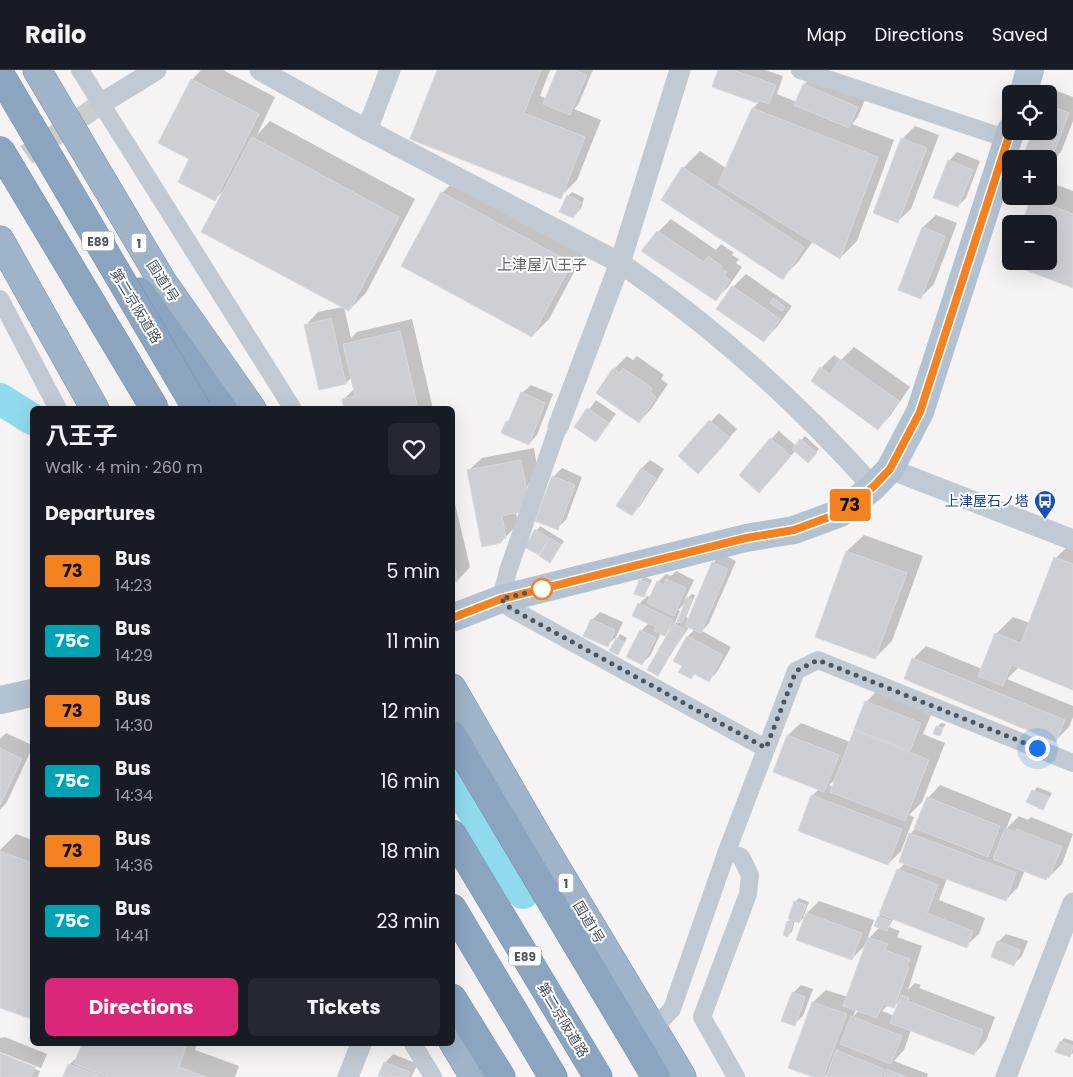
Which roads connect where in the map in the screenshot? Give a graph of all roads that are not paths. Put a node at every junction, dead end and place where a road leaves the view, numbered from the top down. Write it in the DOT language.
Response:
graph roads {
  1 [pos="37,70"];
  2 [pos="80,70"];
  3 [pos="156,70"];
  4 [pos="260,70"];
  5 [pos="390,70"];
  6 [pos="680,70"];
  7 [pos="800,70"];
  8 [pos="1030,70"];
  9 [pos="0,74"];
  10 [pos="1025,85"];
  11 [pos="102,104"];
  12 [pos="367,130"];
  13 [pos="1002,132"];
  14 [pos="1008,140"];
  15 [pos="0,150"];
  16 [pos="21,186"];
  17 [pos="73,197"];
  18 [pos="0,240"];
  19 [pos="620,263"];
  20 [pos="0,299"];
  21 [pos="56,406"];
  22 [pos="94,406"];
  23 [pos="140,406"];
  24 [pos="153,406"];
  25 [pos="195,406"];
  26 [pos="221,406"];
  27 [pos="250,406"];
  28 [pos="291,406"];
  29 [pos="558,427"];
  30 [pos="882,478"];
  31 [pos="1073,540"];
  32 [pos="501,599"];
  33 [pos="455,617"];
  34 [pos="30,693"];
  35 [pos="455,693"];
  36 [pos="0,700"];
  37 [pos="455,740"];
  38 [pos="766,748"];
  39 [pos="1073,763"];
  40 [pos="455,839"];
  41 [pos="727,851"];
  42 [pos="1073,903"];
  43 [pos="455,913"];
  44 [pos="455,1004"];
  45 [pos="654,1028"];
  46 [pos="455,1043"];
  47 [pos="359,1046"];
  48 [pos="414,1046"];
  49 [pos="348,1077"];
  50 [pos="433,1077"];
  51 [pos="492,1077"];
  52 [pos="553,1077"];
  53 [pos="598,1077"];
  54 [pos="656,1077"];
  55 [pos="682,1077"];
  56 [pos="736,1077"];
  57 [pos="1006,1077"];
  1 -- 27 [label="highway, 国道1号 / 1"];
  2 -- 11 [label="street"];
  3 -- 11 [label="street"];
  4 -- 12 [label="street"];
  5 -- 12 [label="street"];
  6 -- 19 [label="street"];
  7 -- 13 [label="street"];
  8 -- 10 [label="main road"];
  9 -- 17 [label="highway, 第二京阪道路 / E89, bridge"];
  11 -- 28 [label="street"];
  12 -- 19 [label="street"];
  14 -- 30 [label="main road"];
  15 -- 16 [label="highway, E89, bridge"];
  16 -- 23 [label="highway, bridge"];
  16 -- 24 [label="highway, E89, bridge"];
  17 -- 25 [label="highway, 第二京阪道路 / E89, bridge"];
  17 -- 26 [label="highway, bridge"];
  18 -- 22 [label="highway"];
  19 -- 29 [label="street"];
  19 -- 30 [label="street"];
  20 -- 21 [label="street"];
  29 -- 32 [label="street"];
  30 -- 31 [label="street"];
  30 -- 32 [label="main road"];
  32 -- 33 [label="main road"];
  32 -- 38 [label="street"];
  34 -- 36 [label="main road"];
  35 -- 45 [label="highway, 国道1号 / 1"];
  37 -- 54 [label="highway"];
  38 -- 39 [label="street"];
  38 -- 41 [label="street"];
  40 -- 53 [label="highway, 第二京阪道路 / E89"];
  41 -- 45 [label="street"];
  41 -- 56 [label="street"];
  42 -- 57 [label="street"];
  43 -- 52 [label="highway, E89"];
  44 -- 51 [label="highway"];
  45 -- 55 [label="highway, 国道1号 / 1"];
  46 -- 51 [label="highway"];
  47 -- 49 [label="street"];
  48 -- 50 [label="street"];
}
